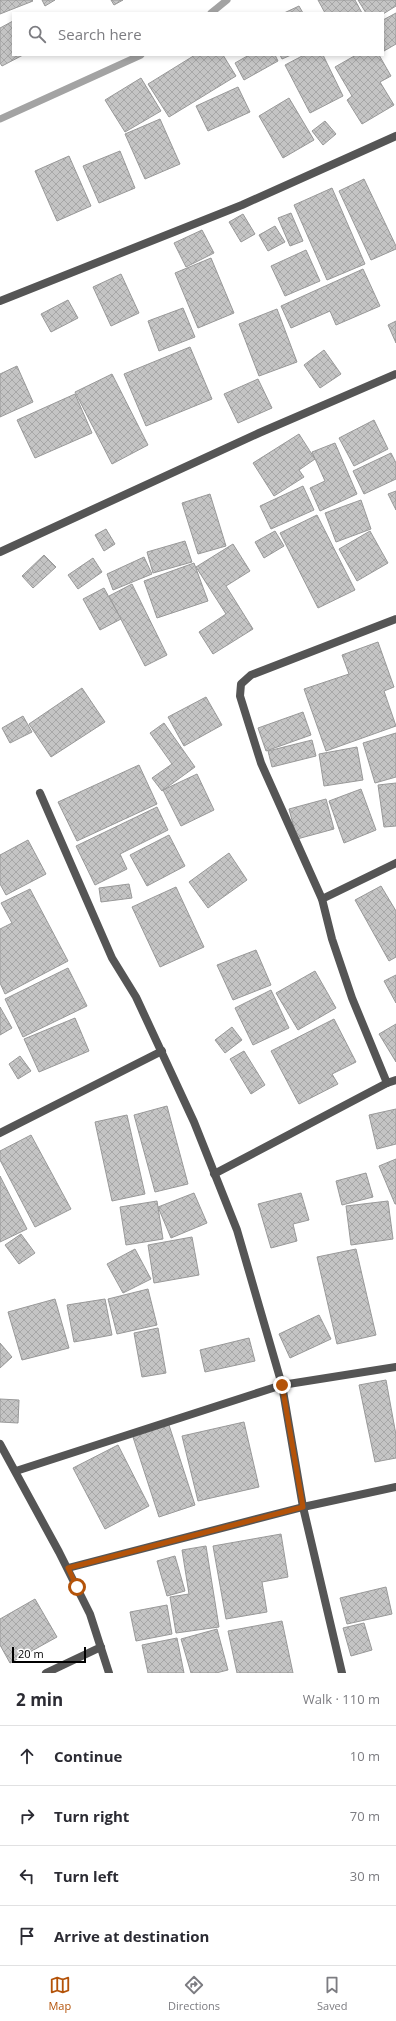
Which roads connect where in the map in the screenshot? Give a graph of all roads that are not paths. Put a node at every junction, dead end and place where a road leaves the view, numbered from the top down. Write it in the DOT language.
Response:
graph roads {
  1 [pos="396,136"];
  2 [pos="0,301"];
  3 [pos="396,374"];
  4 [pos="0,552"];
  5 [pos="396,619"];
  6 [pos="40,793"];
  7 [pos="396,863"];
  8 [pos="322,899"];
  9 [pos="162,1051"];
  10 [pos="396,1080"];
  11 [pos="387,1083"];
  12 [pos="0,1133"];
  13 [pos="214,1174"];
  14 [pos="396,1367"];
  15 [pos="282,1385"];
  16 [pos="0,1444"];
  17 [pos="16,1471"];
  18 [pos="396,1487"];
  19 [pos="303,1507"];
  20 [pos="68,1568"];
  21 [pos="100,1647"];
  22 [pos="46,1673"];
  23 [pos="109,1673"];
  24 [pos="342,1673"];
  1 -- 2 [label="street"];
  3 -- 4 [label="street"];
  5 -- 8 [label="street"];
  6 -- 9 [label="street"];
  7 -- 8 [label="street"];
  8 -- 11 [label="street"];
  9 -- 12 [label="street"];
  9 -- 13 [label="street"];
  10 -- 11 [label="street"];
  11 -- 13 [label="street"];
  13 -- 15 [label="street"];
  14 -- 15 [label="street"];
  15 -- 17 [label="street"];
  15 -- 19 [label="street"];
  16 -- 17 [label="street"];
  17 -- 20 [label="street"];
  18 -- 19 [label="street"];
  19 -- 20 [label="street"];
  19 -- 24 [label="street"];
  20 -- 21 [label="street"];
  21 -- 22 [label="street"];
  21 -- 23 [label="street"];
}
